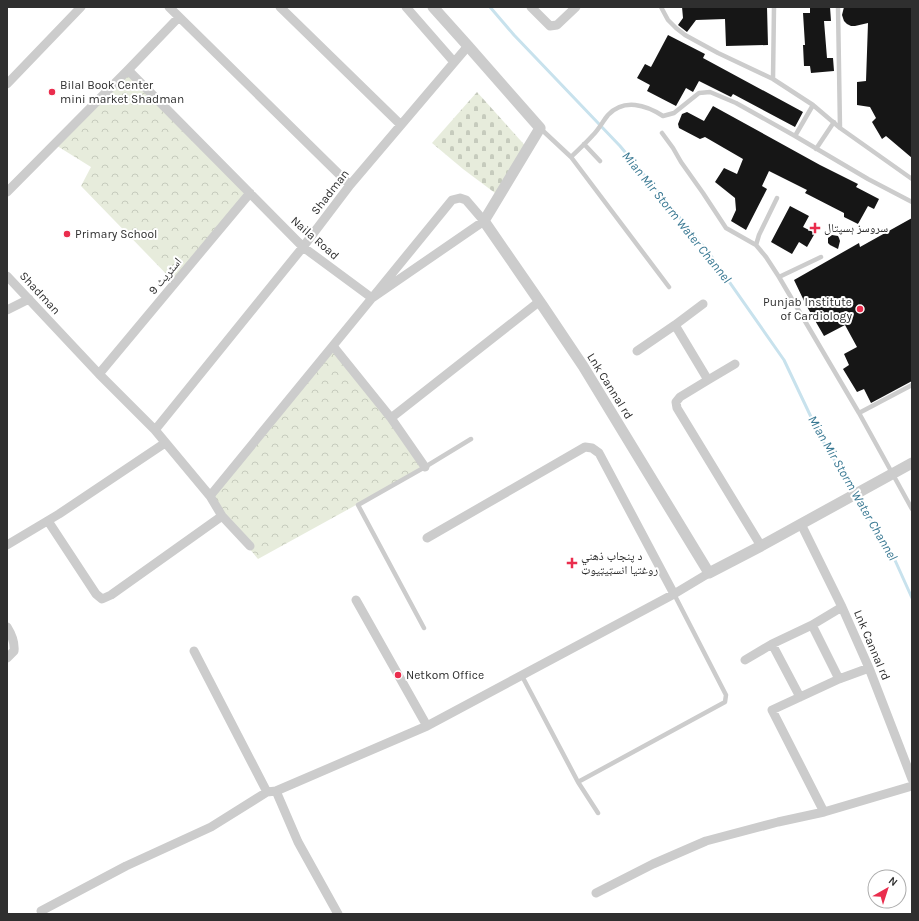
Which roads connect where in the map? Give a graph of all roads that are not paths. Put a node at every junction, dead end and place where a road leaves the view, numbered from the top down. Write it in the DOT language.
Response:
graph roads {
  1 [pos="81,7"];
  2 [pos="169,7"];
  3 [pos="280,7"];
  4 [pos="406,7"];
  5 [pos="433,7"];
  6 [pos="532,7"];
  7 [pos="576,7"];
  8 [pos="661,7"];
  9 [pos="774,7"];
  10 [pos="838,7"];
  11 [pos="179,17"];
  12 [pos="468,46"];
  13 [pos="454,62"];
  14 [pos="128,70"];
  15 [pos="773,79"];
  16 [pos="7,84"];
  17 [pos="813,106"];
  18 [pos="834,122"];
  19 [pos="401,125"];
  20 [pos="540,128"];
  21 [pos="840,128"];
  22 [pos="662,133"];
  23 [pos="795,136"];
  24 [pos="584,144"];
  25 [pos="816,149"];
  26 [pos="570,157"];
  27 [pos="600,161"];
  28 [pos="912,179"];
  29 [pos="350,185"];
  30 [pos="7,192"];
  31 [pos="250,193"];
  32 [pos="777,198"];
  33 [pos="912,202"];
  34 [pos="484,221"];
  35 [pos="756,245"];
  36 [pos="303,246"];
  37 [pos="821,257"];
  38 [pos="7,276"];
  39 [pos="779,277"];
  40 [pos="669,287"];
  41 [pos="372,298"];
  42 [pos="29,299"];
  43 [pos="540,301"];
  44 [pos="703,304"];
  45 [pos="7,310"];
  46 [pos="675,325"];
  47 [pos="333,346"];
  48 [pos="637,351"];
  49 [pos="735,364"];
  50 [pos="99,374"];
  51 [pos="708,380"];
  52 [pos="912,385"];
  53 [pos="859,413"];
  54 [pos="391,418"];
  55 [pos="155,430"];
  56 [pos="472,439"];
  57 [pos="165,442"];
  58 [pos="912,462"];
  59 [pos="425,467"];
  60 [pos="892,474"];
  61 [pos="210,496"];
  62 [pos="912,509"];
  63 [pos="222,516"];
  64 [pos="48,521"];
  65 [pos="801,524"];
  66 [pos="427,538"];
  67 [pos="7,545"];
  68 [pos="250,546"];
  69 [pos="761,546"];
  70 [pos="709,573"];
  71 [pos="674,594"];
  72 [pos="356,600"];
  73 [pos="842,607"];
  74 [pos="812,625"];
  75 [pos="7,627"];
  76 [pos="424,628"];
  77 [pos="772,644"];
  78 [pos="194,651"];
  79 [pos="7,658"];
  80 [pos="744,660"];
  81 [pos="869,668"];
  82 [pos="522,676"];
  83 [pos="839,679"];
  84 [pos="800,697"];
  85 [pos="427,726"];
  86 [pos="912,779"];
  87 [pos="578,782"];
  88 [pos="912,786"];
  89 [pos="272,792"];
  90 [pos="824,812"];
  91 [pos="598,813"];
  92 [pos="596,893"];
  93 [pos="41,911"];
  94 [pos="338,914"];
  1 -- 16 [label="street"];
  2 -- 11 [label="street"];
  3 -- 19 [label="street"];
  4 -- 13 [label="street"];
  5 -- 12 [label="street"];
  6 -- 7 [label="street"];
  8 -- 15 [label="lane"];
  9 -- 15 [label="lane"];
  10 -- 21 [label="lane"];
  11 -- 14 [label="street"];
  11 -- 29 [label="street"];
  12 -- 13 [label="street, Shadman"];
  12 -- 20 [label="street"];
  13 -- 19 [label="street, Shadman"];
  14 -- 30 [label="street"];
  14 -- 31 [label="street, Naila Road"];
  15 -- 17 [label="lane"];
  17 -- 18 [label="lane"];
  17 -- 23 [label="lane"];
  18 -- 21 [label="lane"];
  18 -- 25 [label="lane"];
  19 -- 29 [label="street, Shadman"];
  20 -- 26 [label="lane"];
  20 -- 34 [label="street"];
  21 -- 28 [label="lane"];
  22 -- 35 [label="lane"];
  23 -- 24 [label="lane"];
  23 -- 25 [label="lane"];
  24 -- 26 [label="lane"];
  24 -- 27 [label="lane"];
  25 -- 33 [label="lane"];
  26 -- 40 [label="lane"];
  29 -- 36 [label="street, Shadman"];
  31 -- 36 [label="street, Naila Road"];
  31 -- 50 [label="street, اسٹریٹ 9"];
  32 -- 35 [label="lane"];
  34 -- 41 [label="street"];
  34 -- 41 [label="street"];
  34 -- 43 [label="street, Lnk Cannal rd"];
  35 -- 39 [label="lane"];
  36 -- 41 [label="street, Naila Road"];
  36 -- 55 [label="street, Shadman"];
  37 -- 39 [label="lane"];
  38 -- 42 [label="street, Shadman"];
  39 -- 53 [label="lane"];
  41 -- 47 [label="street"];
  42 -- 45 [label="street"];
  42 -- 50 [label="street, Shadman"];
  43 -- 54 [label="street"];
  43 -- 70 [label="street, Lnk Cannal rd"];
  44 -- 46 [label="street"];
  46 -- 48 [label="street"];
  46 -- 51 [label="street"];
  47 -- 54 [label="street"];
  47 -- 61 [label="street"];
  49 -- 51 [label="street"];
  50 -- 55 [label="street, Shadman"];
  51 -- 69 [label="street"];
  52 -- 53 [label="lane"];
  53 -- 60 [label="lane"];
  54 -- 59 [label="street"];
  55 -- 57 [label="street, Shadman"];
  56 -- 59 [label="lane"];
  57 -- 61 [label="street, Shadman"];
  57 -- 64 [label="street"];
  58 -- 60 [label="street"];
  59 -- 76 [label="lane"];
  60 -- 62 [label="lane"];
  60 -- 65 [label="street"];
  61 -- 63 [label="street, Shadman"];
  63 -- 64 [label="street"];
  63 -- 68 [label="street, Shadman"];
  64 -- 67 [label="street"];
  65 -- 69 [label="street"];
  65 -- 73 [label="street, Lnk Cannal rd"];
  66 -- 71 [label="street"];
  69 -- 70 [label="street"];
  70 -- 71 [label="street"];
  71 -- 82 [label="street"];
  71 -- 87 [label="lane"];
  72 -- 85 [label="street"];
  73 -- 74 [label="street"];
  73 -- 81 [label="street, Lnk Cannal rd"];
  74 -- 77 [label="street"];
  74 -- 83 [label="street"];
  75 -- 79 [label="street"];
  77 -- 80 [label="street"];
  77 -- 84 [label="street"];
  78 -- 89 [label="street"];
  81 -- 83 [label="street"];
  81 -- 86 [label="street, Lnk Cannal rd"];
  82 -- 85 [label="street"];
  82 -- 87 [label="lane"];
  83 -- 84 [label="street"];
  84 -- 90 [label="street"];
  85 -- 89 [label="street"];
  87 -- 91 [label="lane"];
  88 -- 90 [label="street"];
  89 -- 93 [label="street"];
  89 -- 94 [label="street"];
  90 -- 92 [label="street"];
}
